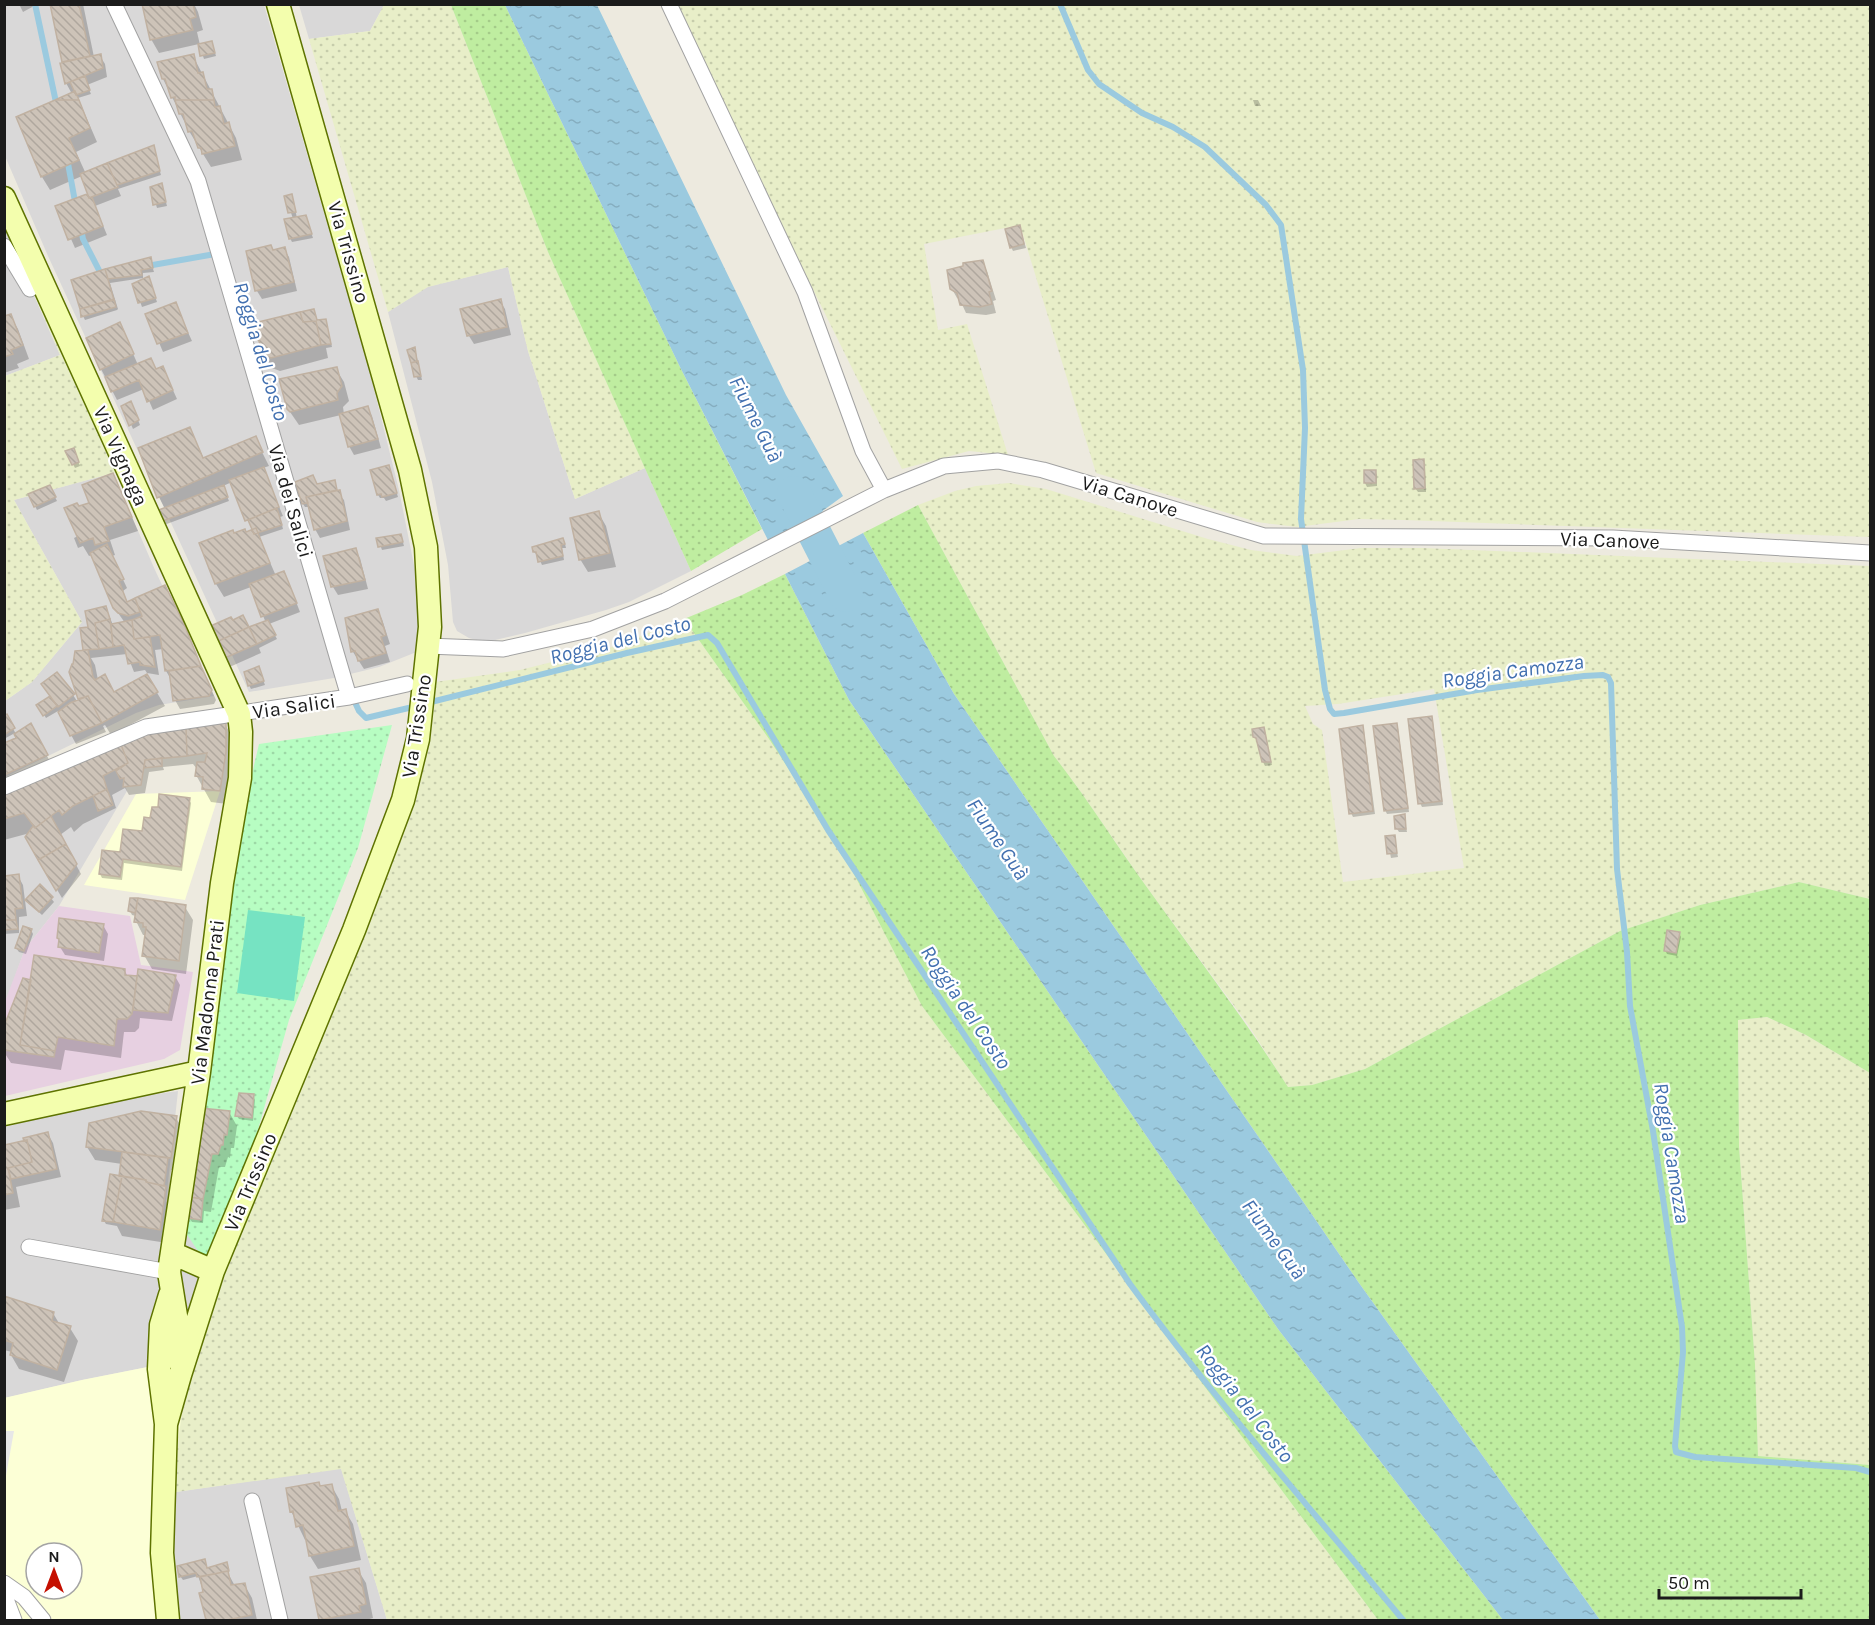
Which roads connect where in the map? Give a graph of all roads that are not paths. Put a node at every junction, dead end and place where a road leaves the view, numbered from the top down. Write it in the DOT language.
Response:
graph roads {
  1 [pos="114,4"];
  2 [pos="278,4"];
  3 [pos="669,4"];
  4 [pos="4,198"];
  5 [pos="4,246"];
  6 [pos="42,281"];
  7 [pos="884,489"];
  8 [pos="1870,553"];
  9 [pos="428,646"];
  10 [pos="407,684"];
  11 [pos="349,698"];
  12 [pos="239,714"];
  13 [pos="4,787"];
  14 [pos="199,1072"];
  15 [pos="4,1114"];
  16 [pos="29,1247"];
  17 [pos="213,1271"];
  18 [pos="171,1272"];
  19 [pos="180,1375"];
  20 [pos="166,1424"];
  21 [pos="252,1501"];
  22 [pos="4,1583"];
  23 [pos="4,1594"];
  24 [pos="14,1620"];
  25 [pos="43,1620"];
  26 [pos="168,1620"];
  27 [pos="280,1620"];
  1 -- 11 [label="street, Via dei Salici"];
  2 -- 9 [label="main road, Via Trissino"];
  3 -- 7 [label="street"];
  4 -- 6 [label="main road, Via Vignaga"];
  5 -- 6 [label="street"];
  6 -- 12 [label="main road, Via Vignaga"];
  7 -- 8 [label="street, Via Canove"];
  7 -- 9 [label="street, Via Canove"];
  9 -- 17 [label="main road, Via Trissino"];
  10 -- 11 [label="street, Via Salici"];
  11 -- 12 [label="street, Via Salici"];
  12 -- 13 [label="street, Via Salici"];
  12 -- 14 [label="main road, Via Madonna Prati"];
  14 -- 15 [label="main road"];
  14 -- 18 [label="main road, Via Madonna Prati"];
  16 -- 18 [label="street"];
  17 -- 18 [label="main road"];
  17 -- 19 [label="main road, Via Trissino"];
  18 -- 19 [label="main road"];
  18 -- 20 [label="main road"];
  19 -- 20 [label="main road, Via Trissino"];
  20 -- 26 [label="main road"];
  21 -- 27 [label="street"];
  22 -- 25 [label="street"];
  23 -- 24 [label="street"];
}
